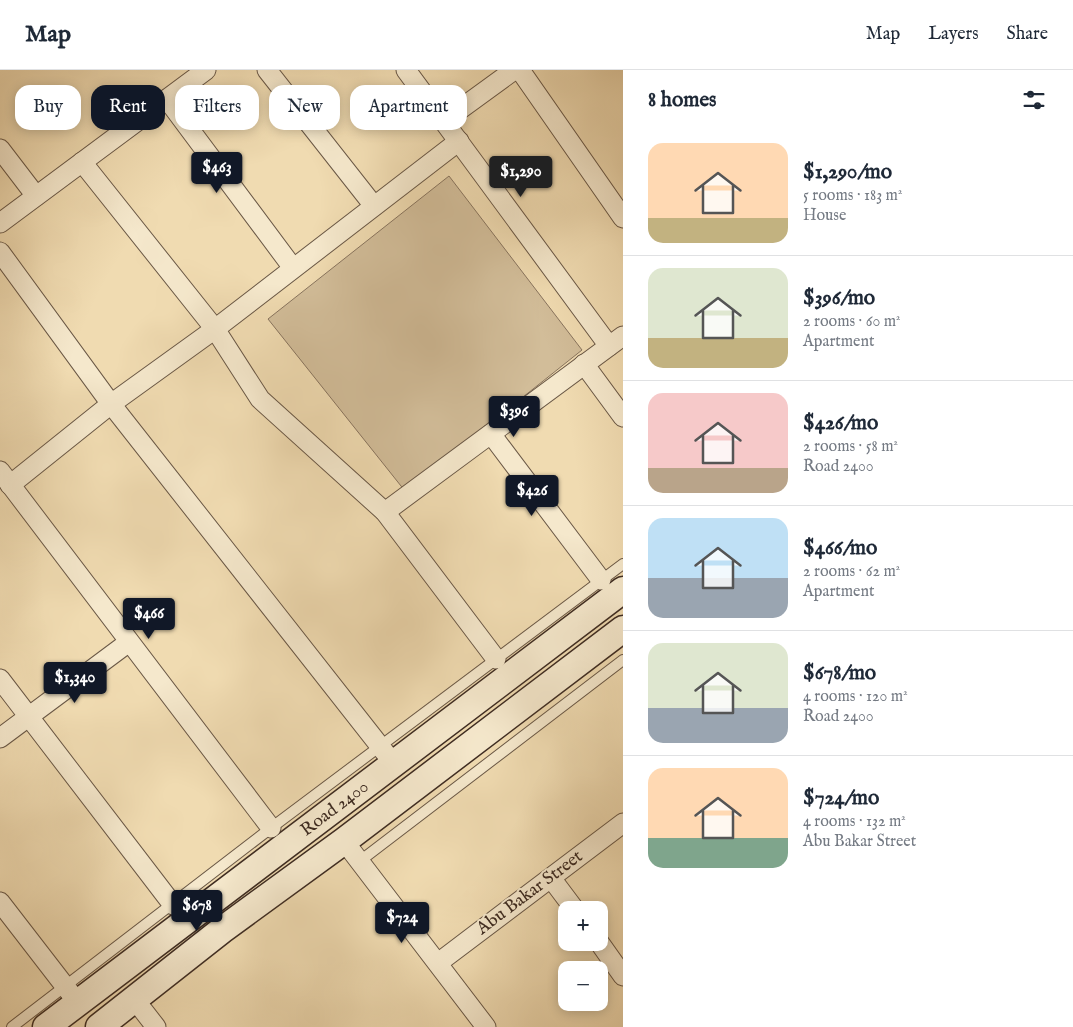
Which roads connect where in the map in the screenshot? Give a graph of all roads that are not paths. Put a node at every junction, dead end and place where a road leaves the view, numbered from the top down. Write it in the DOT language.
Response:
graph roads {
  1 [pos="267,70"];
  2 [pos="406,70"];
  3 [pos="514,70"];
  4 [pos="520,70"];
  5 [pos="195,76"];
  6 [pos="417,85"];
  7 [pos="167,99"];
  8 [pos="467,105"];
  9 [pos="450,130"];
  10 [pos="459,141"];
  11 [pos="0,149"];
  12 [pos="82,162"];
  13 [pos="36,196"];
  14 [pos="374,206"];
  15 [pos="623,218"];
  16 [pos="0,223"];
  17 [pos="0,252"];
  18 [pos="293,268"];
  19 [pos="215,329"];
  20 [pos="616,341"];
  21 [pos="584,364"];
  22 [pos="111,404"];
  23 [pos="623,417"];
  24 [pos="491,434"];
  25 [pos="5,478"];
  26 [pos="386,512"];
  27 [pos="623,564"];
  28 [pos="612,585"];
  29 [pos="623,629"];
  30 [pos="129,642"];
  31 [pos="496,659"];
  32 [pos="623,660"];
  33 [pos="0,679"];
  34 [pos="29,717"];
  35 [pos="0,738"];
  36 [pos="387,755"];
  37 [pos="623,823"];
  38 [pos="271,828"];
  39 [pos="352,851"];
  40 [pos="551,878"];
  41 [pos="568,901"];
  42 [pos="0,902"];
  43 [pos="173,904"];
  44 [pos="203,908"];
  45 [pos="222,930"];
  46 [pos="605,951"];
  47 [pos="438,963"];
  48 [pos="623,976"];
  49 [pos="72,995"];
  50 [pos="135,1000"];
  51 [pos="12,1027"];
  52 [pos="46,1027"];
  53 [pos="99,1027"];
  54 [pos="156,1027"];
  55 [pos="486,1027"];
  1 -- 14 [label="street"];
  2 -- 6 [label="street"];
  3 -- 8 [label="street"];
  4 -- 15 [label="street"];
  5 -- 7 [label="street"];
  7 -- 12 [label="street"];
  7 -- 18 [label="street"];
  9 -- 10 [label="street"];
  10 -- 14 [label="street"];
  10 -- 20 [label="street"];
  11 -- 13 [label="street"];
  12 -- 13 [label="street"];
  12 -- 19 [label="street"];
  13 -- 16 [label="street"];
  14 -- 18 [label="street"];
  17 -- 22 [label="street"];
  18 -- 19 [label="street"];
  19 -- 22 [label="street"];
  19 -- 26 [label="street"];
  20 -- 21 [label="street"];
  21 -- 23 [label="street"];
  21 -- 24 [label="street"];
  22 -- 25 [label="street"];
  22 -- 36 [label="street"];
  24 -- 26 [label="street"];
  24 -- 28 [label="street"];
  25 -- 30 [label="street"];
  26 -- 31 [label="street"];
  27 -- 28 [label="lane"];
  28 -- 31 [label="lane"];
  28 -- 36 [label="main road, Road 2400"];
  29 -- 39 [label="main road, Road 2400"];
  30 -- 34 [label="street"];
  30 -- 38 [label="street"];
  31 -- 36 [label="lane"];
  32 -- 39 [label="lane"];
  33 -- 34 [label="street"];
  34 -- 35 [label="street"];
  34 -- 43 [label="street"];
  36 -- 38 [label="lane"];
  36 -- 44 [label="main road, Road 2400"];
  37 -- 40 [label="street, Abu Bakar Street"];
  38 -- 43 [label="lane"];
  39 -- 45 [label="main road, Road 2400"];
  39 -- 47 [label="street"];
  40 -- 41 [label="street"];
  40 -- 47 [label="street, Abu Bakar Street"];
  42 -- 49 [label="street"];
  43 -- 49 [label="lane"];
  44 -- 45 [label="main road"];
  44 -- 49 [label="main road, Road 2400"];
  45 -- 50 [label="main road, Road 2400"];
  46 -- 48 [label="street"];
  47 -- 55 [label="street"];
  49 -- 51 [label="lane"];
  49 -- 52 [label="main road, Road 2400"];
  50 -- 53 [label="main road, Road 2400"];
  50 -- 54 [label="street"];
}
